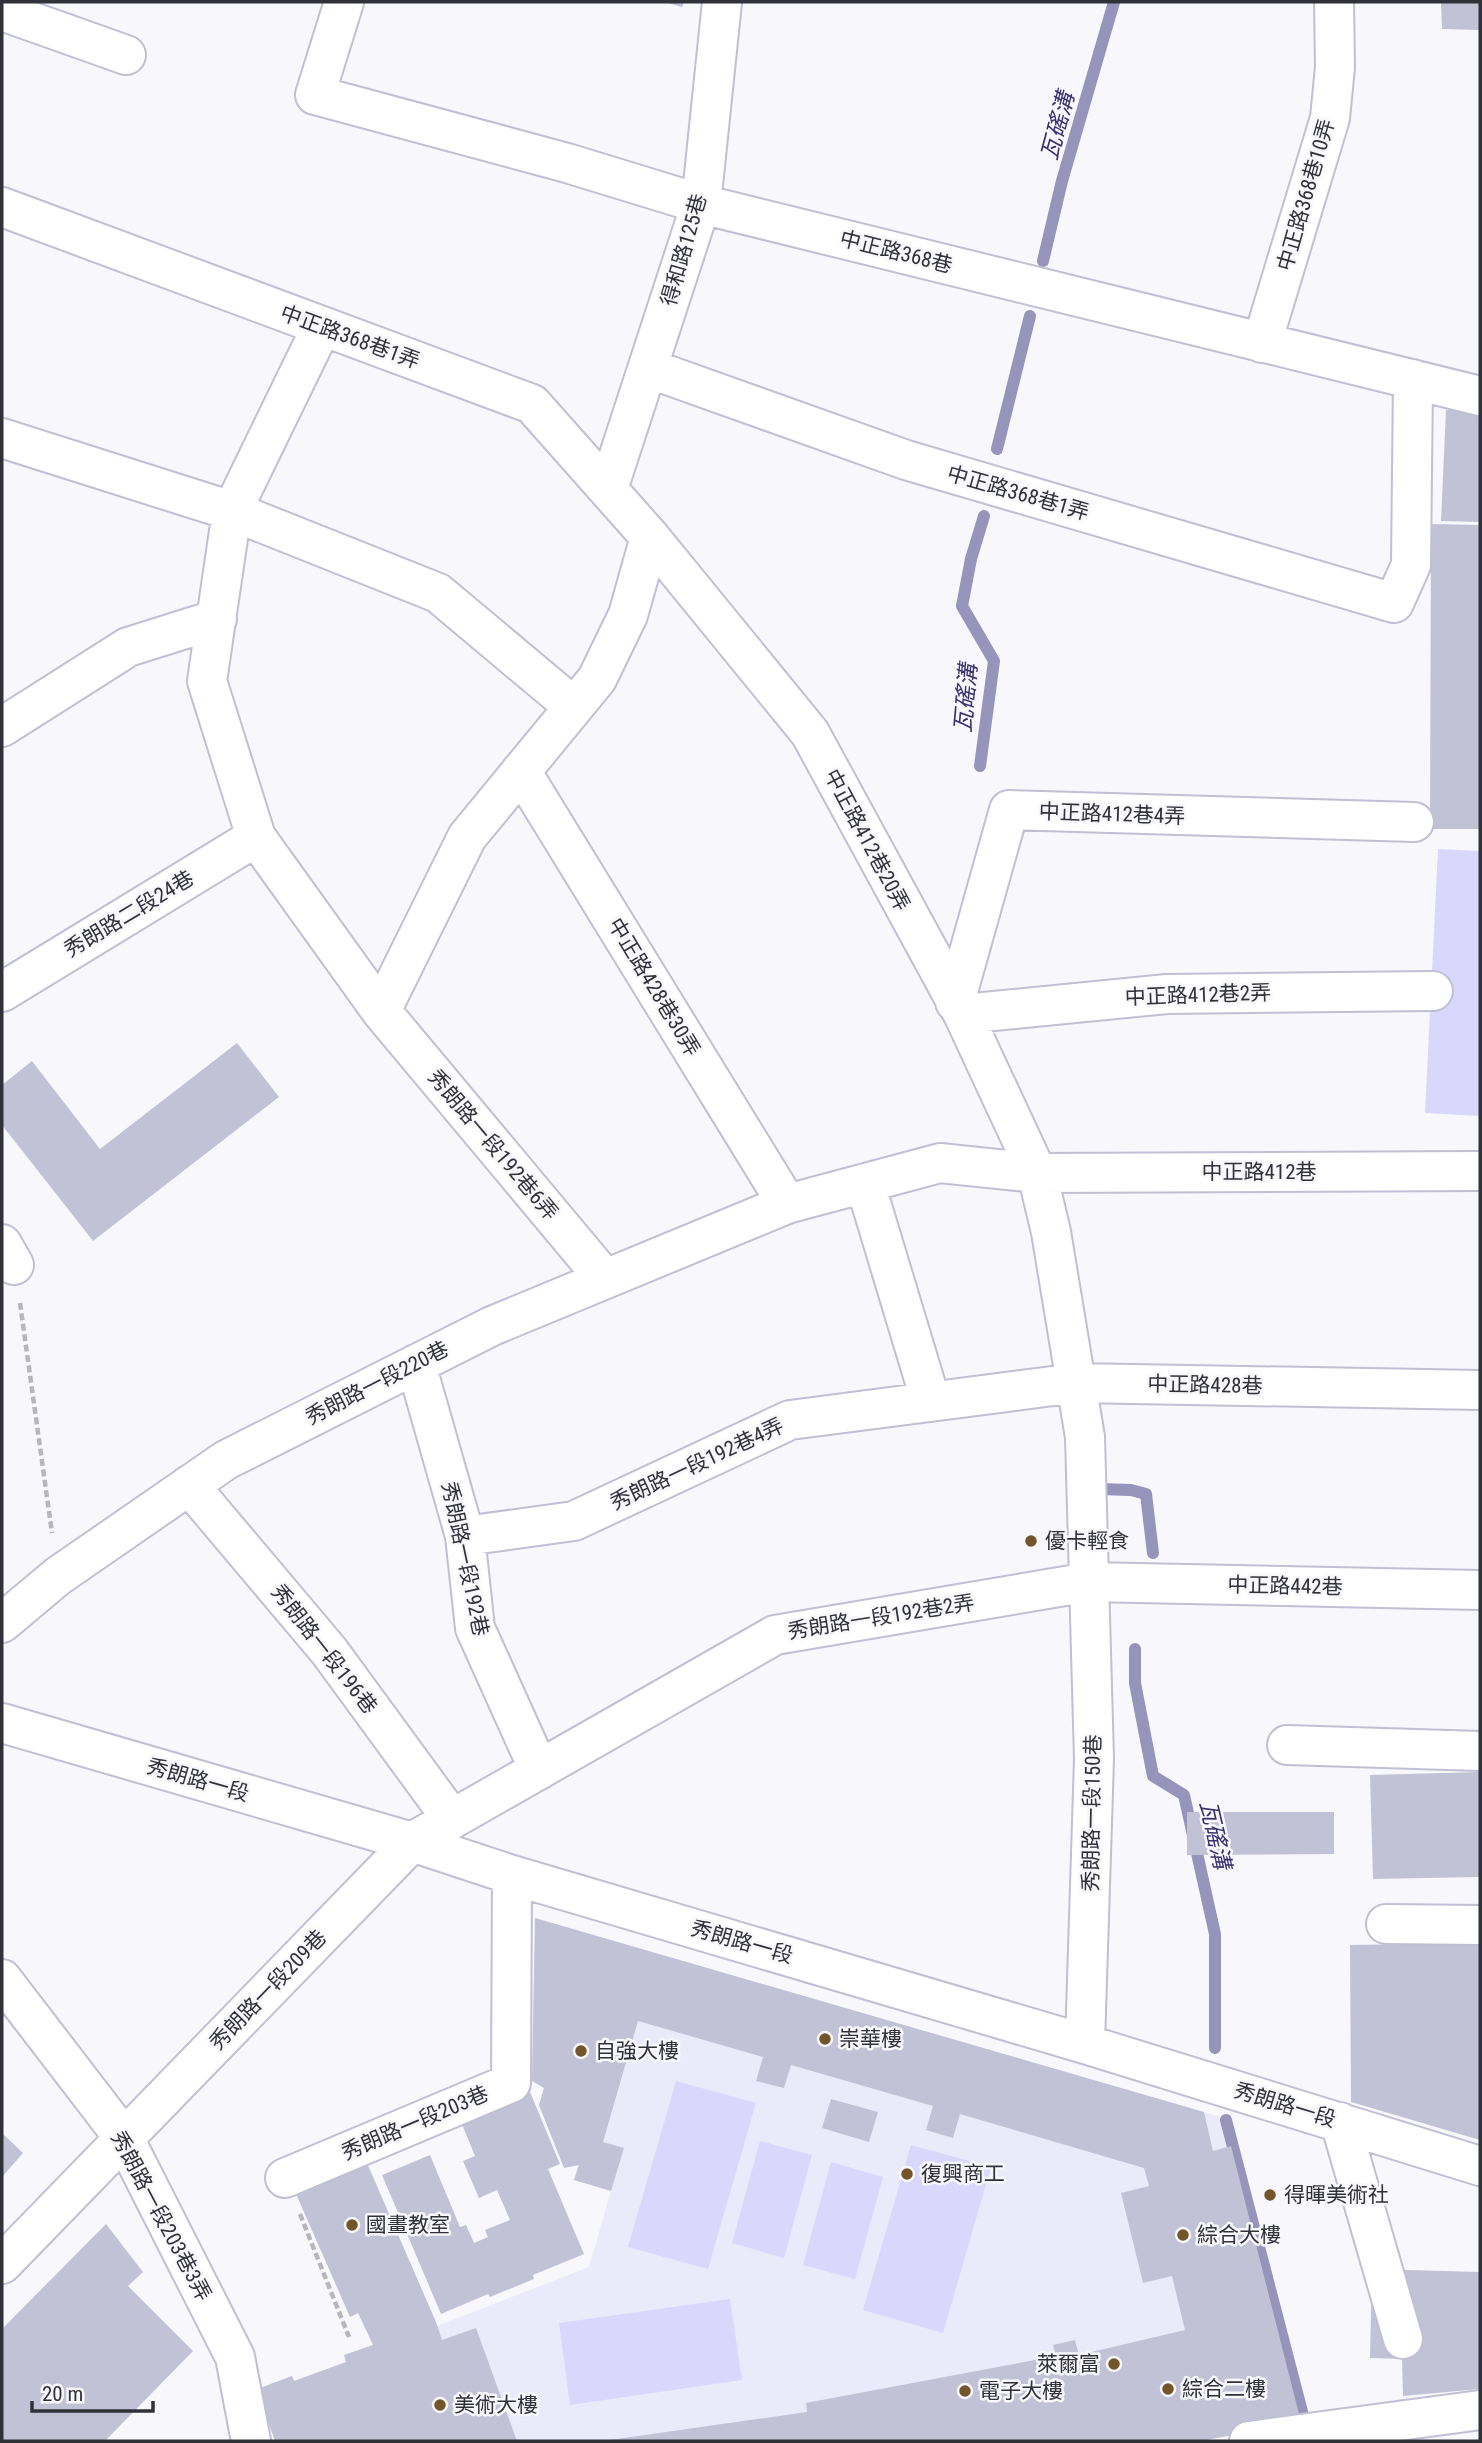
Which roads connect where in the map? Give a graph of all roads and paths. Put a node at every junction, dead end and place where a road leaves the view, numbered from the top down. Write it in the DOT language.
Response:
graph roads {
  1 [pos="344,2"];
  2 [pos="722,2"];
  3 [pos="1334,2"];
  4 [pos="2,11"];
  5 [pos="126,55"];
  6 [pos="701,204"];
  7 [pos="2,207"];
  8 [pos="322,326"];
  9 [pos="1262,343"];
  10 [pos="648,368"];
  11 [pos="1413,379"];
  12 [pos="1480,396"];
  13 [pos="2,438"];
  14 [pos="608,489"];
  15 [pos="232,511"];
  16 [pos="650,537"];
  17 [pos="216,619"];
  18 [pos="574,707"];
  19 [pos="2,727"];
  20 [pos="521,771"];
  21 [pos="1414,822"];
  22 [pos="256,837"];
  23 [pos="1433,990"];
  24 [pos="2,992"];
  25 [pos="959,1008"];
  26 [pos="381,1011"];
  27 [pos="1480,1171"];
  28 [pos="1037,1173"];
  29 [pos="865,1183"];
  30 [pos="787,1204"];
  31 [pos="8,1255"];
  32 [pos="606,1279"];
  33 [pos="416,1364"];
  34 [pos="1076,1383"];
  35 [pos="1480,1390"];
  36 [pos="931,1402"];
  37 [pos="189,1485"];
  38 [pos="465,1536"];
  39 [pos="58,1576"];
  40 [pos="1089,1582"];
  41 [pos="1480,1590"];
  42 [pos="2,1623"];
  43 [pos="2,1723"];
  44 [pos="1286,1745"];
  45 [pos="1480,1751"];
  46 [pos="539,1770"];
  47 [pos="452,1819"];
  48 [pos="412,1842"];
  49 [pos="512,1875"];
  50 [pos="1386,1924"];
  51 [pos="1480,1925"];
  52 [pos="2,1979"];
  53 [pos="1085,2044"];
  54 [pos="1340,2122"];
  55 [pos="124,2138"];
  56 [pos="1480,2166"];
  57 [pos="285,2178"];
  58 [pos="2,2264"];
  59 [pos="349,2337"];
  60 [pos="1403,2339"];
  61 [pos="1480,2410"];
  62 [pos="1267,2440"];
  63 [pos="251,2441"];
  1 -- 6 [label="street, 中正路368巷"];
  2 -- 6 [label="street, 得和路125巷"];
  3 -- 9 [label="street, 中正路368巷10弄"];
  4 -- 5 [label="street"];
  6 -- 9 [label="street, 中正路368巷"];
  6 -- 10 [label="street, 得和路125巷"];
  7 -- 8 [label="street, 中正路368巷1弄"];
  8 -- 14 [label="street, 中正路368巷1弄"];
  8 -- 15 [label="street, 秀朗路一段192巷6弄"];
  9 -- 11 [label="street, 中正路368巷"];
  10 -- 11 [label="street, 中正路368巷1弄"];
  10 -- 14 [label="street, 得和路125巷"];
  11 -- 12 [label="street, 中正路368巷"];
  13 -- 15 [label="street"];
  14 -- 16 [label="street, 中正路368巷1弄"];
  15 -- 17 [label="street, 秀朗路一段192巷6弄"];
  15 -- 18 [label="street"];
  16 -- 18 [label="street"];
  16 -- 25 [label="street, 中正路412巷20弄"];
  17 -- 19 [label="street"];
  17 -- 22 [label="street, 秀朗路一段192巷6弄"];
  18 -- 20 [label="street"];
  20 -- 26 [label="street"];
  20 -- 30 [label="street, 中正路428巷30弄"];
  21 -- 25 [label="street, 中正路412巷4弄"];
  22 -- 24 [label="street, 秀朗路二段24巷"];
  22 -- 26 [label="street, 秀朗路一段192巷6弄"];
  23 -- 25 [label="street, 中正路412巷2弄"];
  25 -- 28 [label="street, 中正路412巷20弄"];
  26 -- 32 [label="street, 秀朗路一段192巷6弄"];
  27 -- 28 [label="street, 中正路412巷"];
  28 -- 29 [label="street, 中正路412巷"];
  28 -- 34 [label="street, 中正路412巷20弄"];
  29 -- 30 [label="street, 秀朗路一段220巷"];
  29 -- 36 [label="street"];
  30 -- 32 [label="street, 秀朗路一段220巷"];
  31 -- 39 [label="path"];
  32 -- 33 [label="street, 秀朗路一段220巷"];
  33 -- 37 [label="street, 秀朗路一段220巷"];
  33 -- 38 [label="street, 秀朗路一段192巷"];
  34 -- 35 [label="street, 中正路428巷"];
  34 -- 36 [label="street, 中正路428巷"];
  34 -- 40 [label="street, 秀朗路一段150巷"];
  36 -- 38 [label="street, 秀朗路一段192巷4弄"];
  37 -- 39 [label="street, 秀朗路一段220巷"];
  37 -- 47 [label="street, 秀朗路一段196巷"];
  38 -- 46 [label="street, 秀朗路一段192巷"];
  39 -- 42 [label="street, 秀朗路一段220巷"];
  40 -- 41 [label="street, 中正路442巷"];
  40 -- 46 [label="street, 秀朗路一段192巷2弄"];
  40 -- 53 [label="street, 秀朗路一段150巷"];
  43 -- 48 [label="street, 秀朗路一段"];
  44 -- 45 [label="street"];
  46 -- 47 [label="street"];
  47 -- 48 [label="street"];
  48 -- 49 [label="street, 秀朗路一段"];
  48 -- 55 [label="street, 秀朗路一段209巷"];
  49 -- 53 [label="street, 秀朗路一段"];
  49 -- 57 [label="street, 秀朗路一段203巷"];
  50 -- 51 [label="street"];
  52 -- 55 [label="street, 秀朗路一段203巷3弄"];
  53 -- 54 [label="street, 秀朗路一段"];
  54 -- 56 [label="street, 秀朗路一段"];
  54 -- 60 [label="street"];
  55 -- 58 [label="street, 秀朗路一段209巷"];
  55 -- 63 [label="street, 秀朗路一段203巷3弄"];
  57 -- 59 [label="path"];
  61 -- 62 [label="street"];
}
